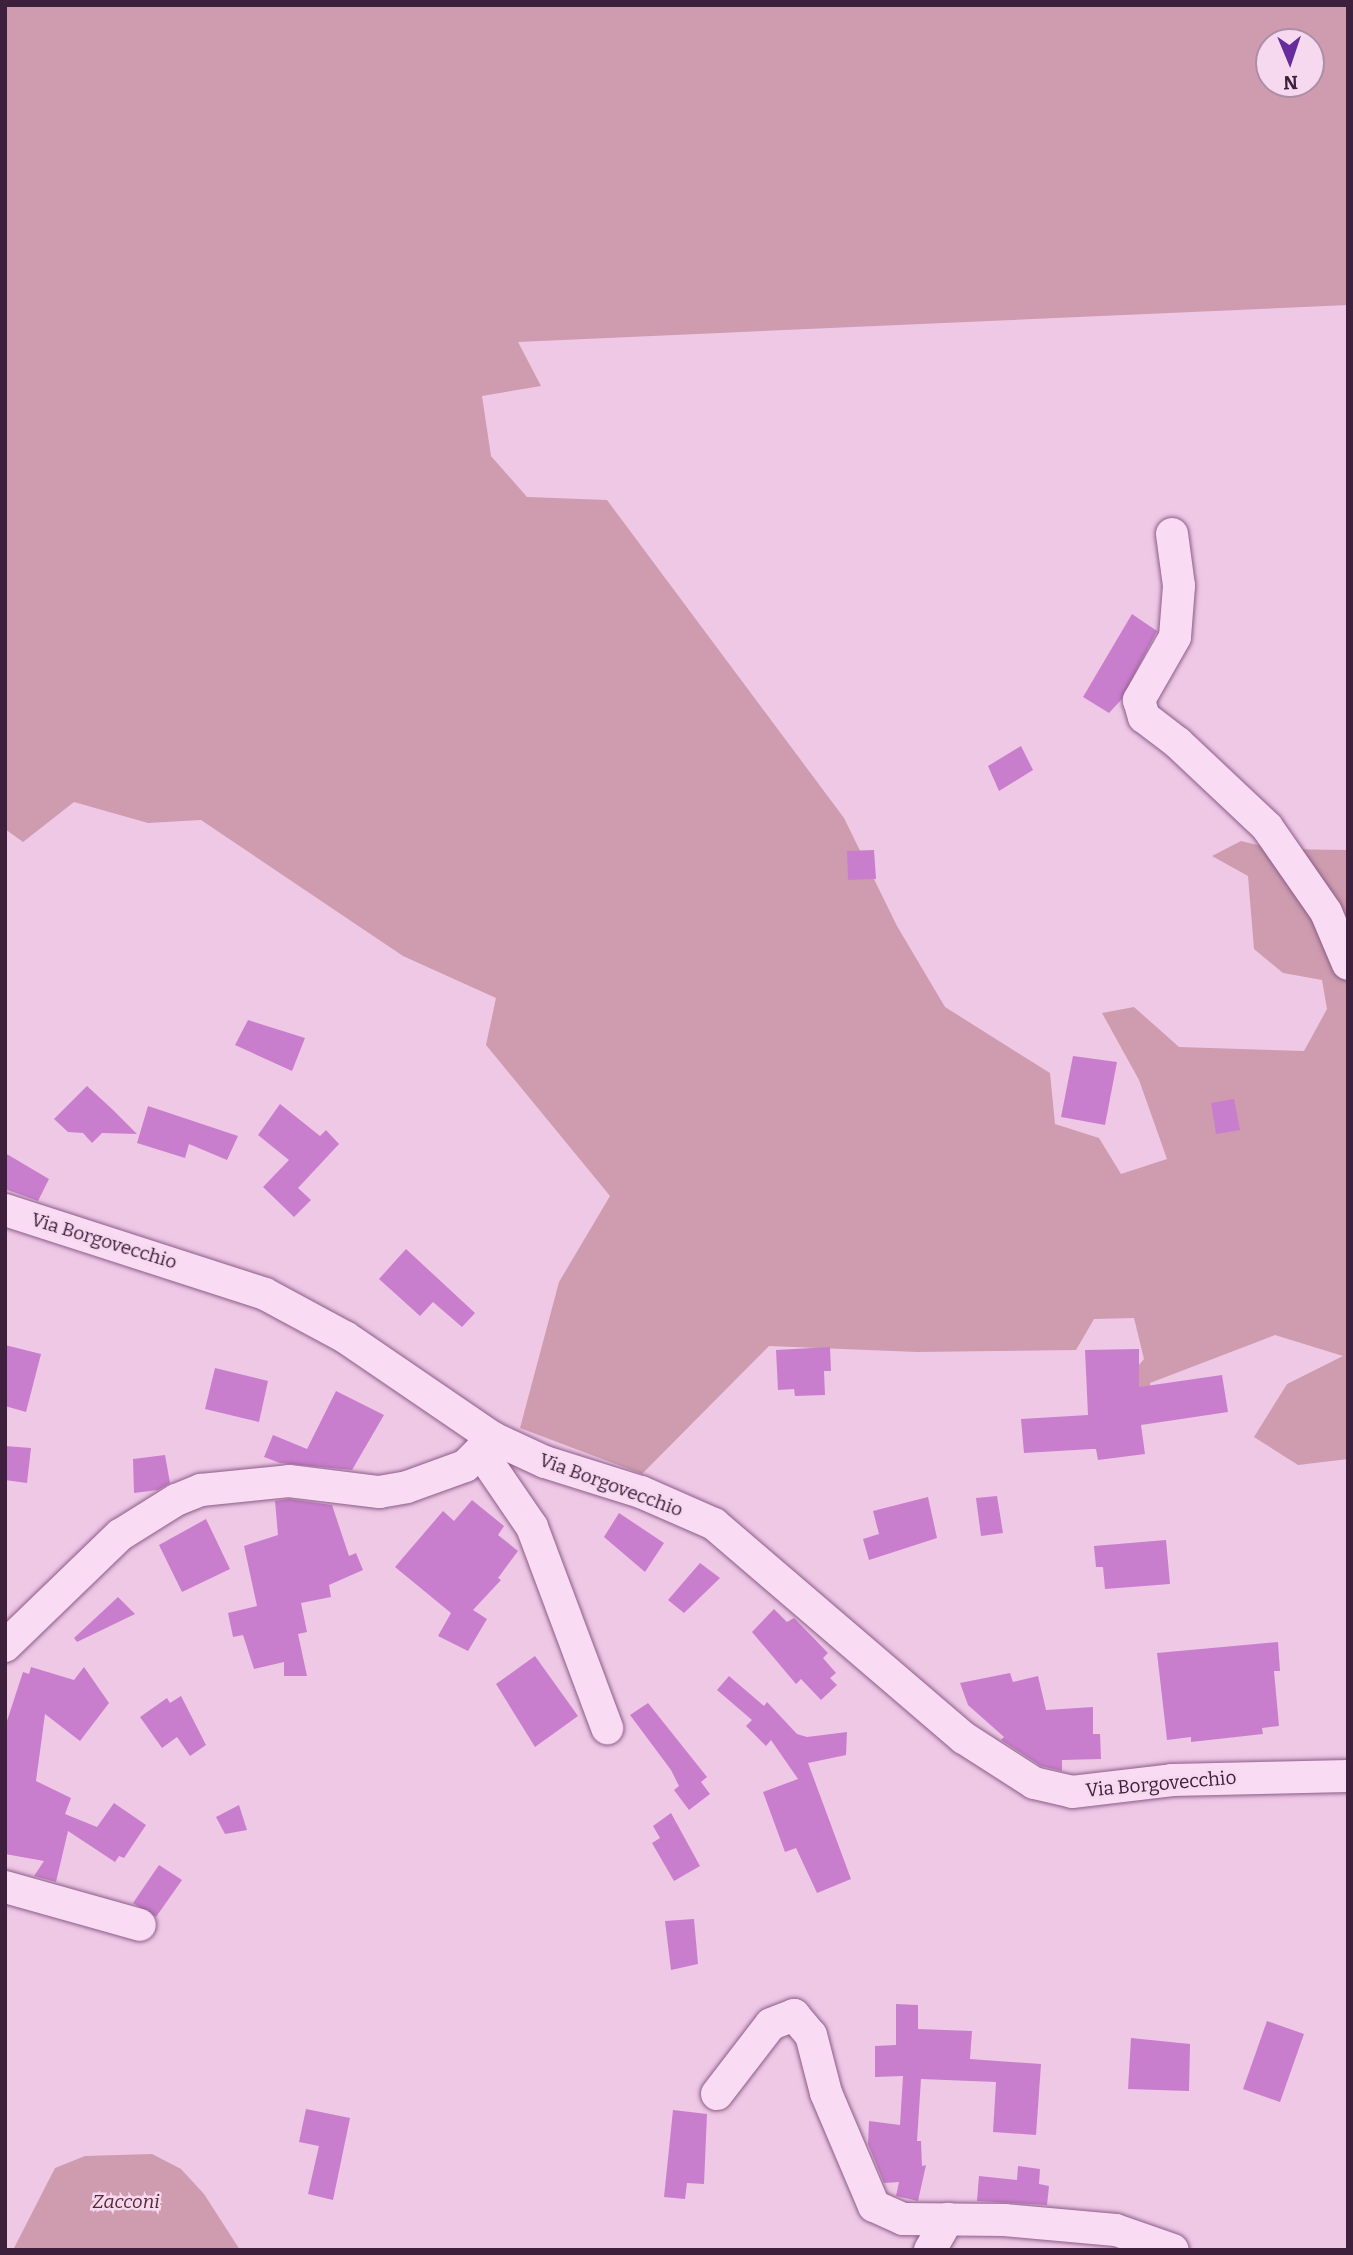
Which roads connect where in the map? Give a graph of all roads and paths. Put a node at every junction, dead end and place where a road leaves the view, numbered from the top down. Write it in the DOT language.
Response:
graph roads {
  1 [pos="1172,534"];
  2 [pos="1348,964"];
  3 [pos="5,1210"];
  4 [pos="487,1444"];
  5 [pos="5,1646"];
  6 [pos="607,1728"];
  7 [pos="1348,1776"];
  8 [pos="5,1887"];
  9 [pos="140,1925"];
  10 [pos="717,2094"];
  11 [pos="948,2220"];
  12 [pos="930,2250"];
  13 [pos="1173,2250"];
  1 -- 2 [label="street"];
  3 -- 4 [label="street, Via Borgovecchio"];
  4 -- 5 [label="street"];
  4 -- 6 [label="street"];
  4 -- 7 [label="street, Via Borgovecchio"];
  8 -- 9 [label="street"];
  10 -- 11 [label="street"];
  11 -- 12 [label="street"];
  11 -- 13 [label="street"];
}
